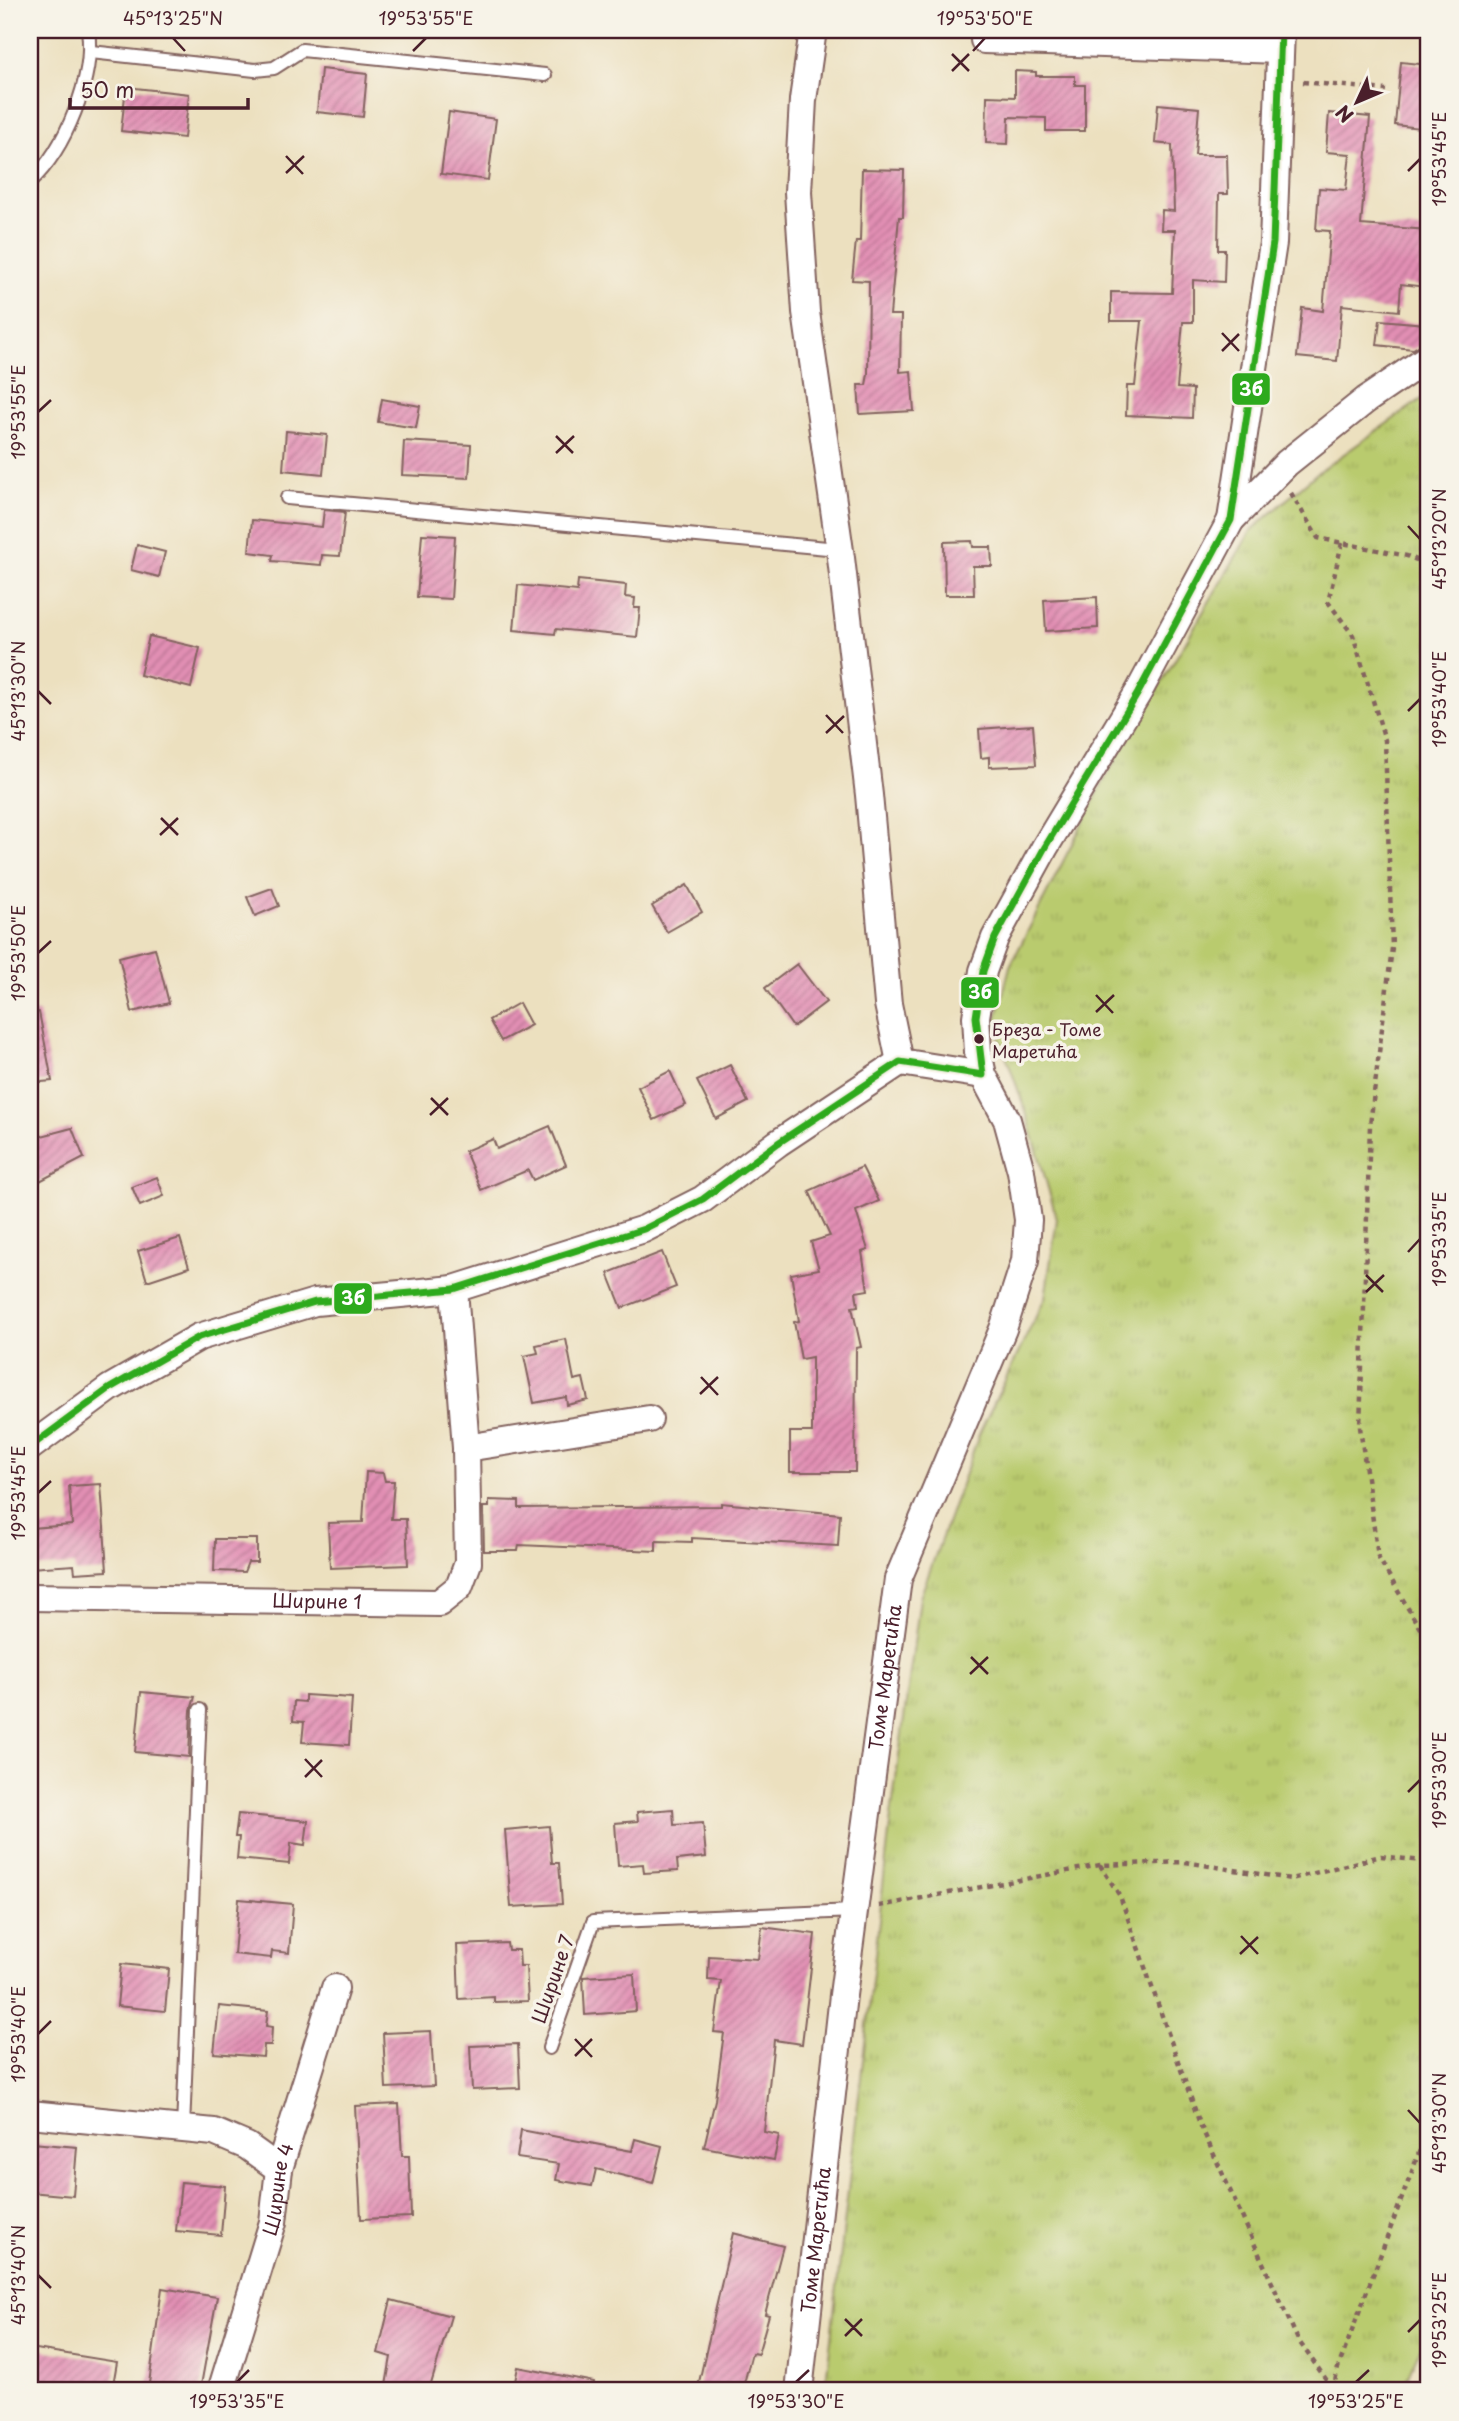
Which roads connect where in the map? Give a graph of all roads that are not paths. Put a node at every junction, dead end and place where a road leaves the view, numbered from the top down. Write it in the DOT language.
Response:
graph roads {
  1 [pos="88,30"];
  2 [pos="813,30"];
  3 [pos="984,40"];
  4 [pos="1280,40"];
  5 [pos="91,52"];
  6 [pos="545,75"];
  7 [pos="30,182"];
  8 [pos="1429,357"];
  9 [pos="287,498"];
  10 [pos="1231,520"];
  11 [pos="838,548"];
  12 [pos="900,1062"];
  13 [pos="984,1075"];
  14 [pos="454,1289"];
  15 [pos="649,1419"];
  16 [pos="30,1447"];
  17 [pos="466,1448"];
  18 [pos="30,1597"];
  19 [pos="200,1710"];
  20 [pos="854,1911"];
  21 [pos="335,1988"];
  22 [pos="549,2048"];
  23 [pos="30,2114"];
  24 [pos="183,2129"];
  25 [pos="279,2169"];
  26 [pos="221,2391"];
  27 [pos="799,2391"];
  1 -- 5 [label="lane"];
  2 -- 11 [label="street"];
  3 -- 4 [label="street"];
  4 -- 10 [label="street"];
  5 -- 6 [label="lane"];
  5 -- 7 [label="lane"];
  8 -- 10 [label="street"];
  9 -- 11 [label="lane"];
  10 -- 13 [label="street, Томе Маретића"];
  11 -- 12 [label="street"];
  12 -- 13 [label="street"];
  12 -- 14 [label="street"];
  13 -- 20 [label="street, Томе Маретића"];
  14 -- 16 [label="street"];
  14 -- 17 [label="street, Ширине 1"];
  15 -- 17 [label="street"];
  17 -- 18 [label="street, Ширине 1"];
  19 -- 24 [label="lane"];
  20 -- 22 [label="lane, Ширине 7"];
  20 -- 27 [label="street, Томе Маретића"];
  21 -- 25 [label="street, Ширине 4"];
  23 -- 24 [label="street"];
  24 -- 25 [label="street"];
  25 -- 26 [label="street, Ширине 4"];
}
